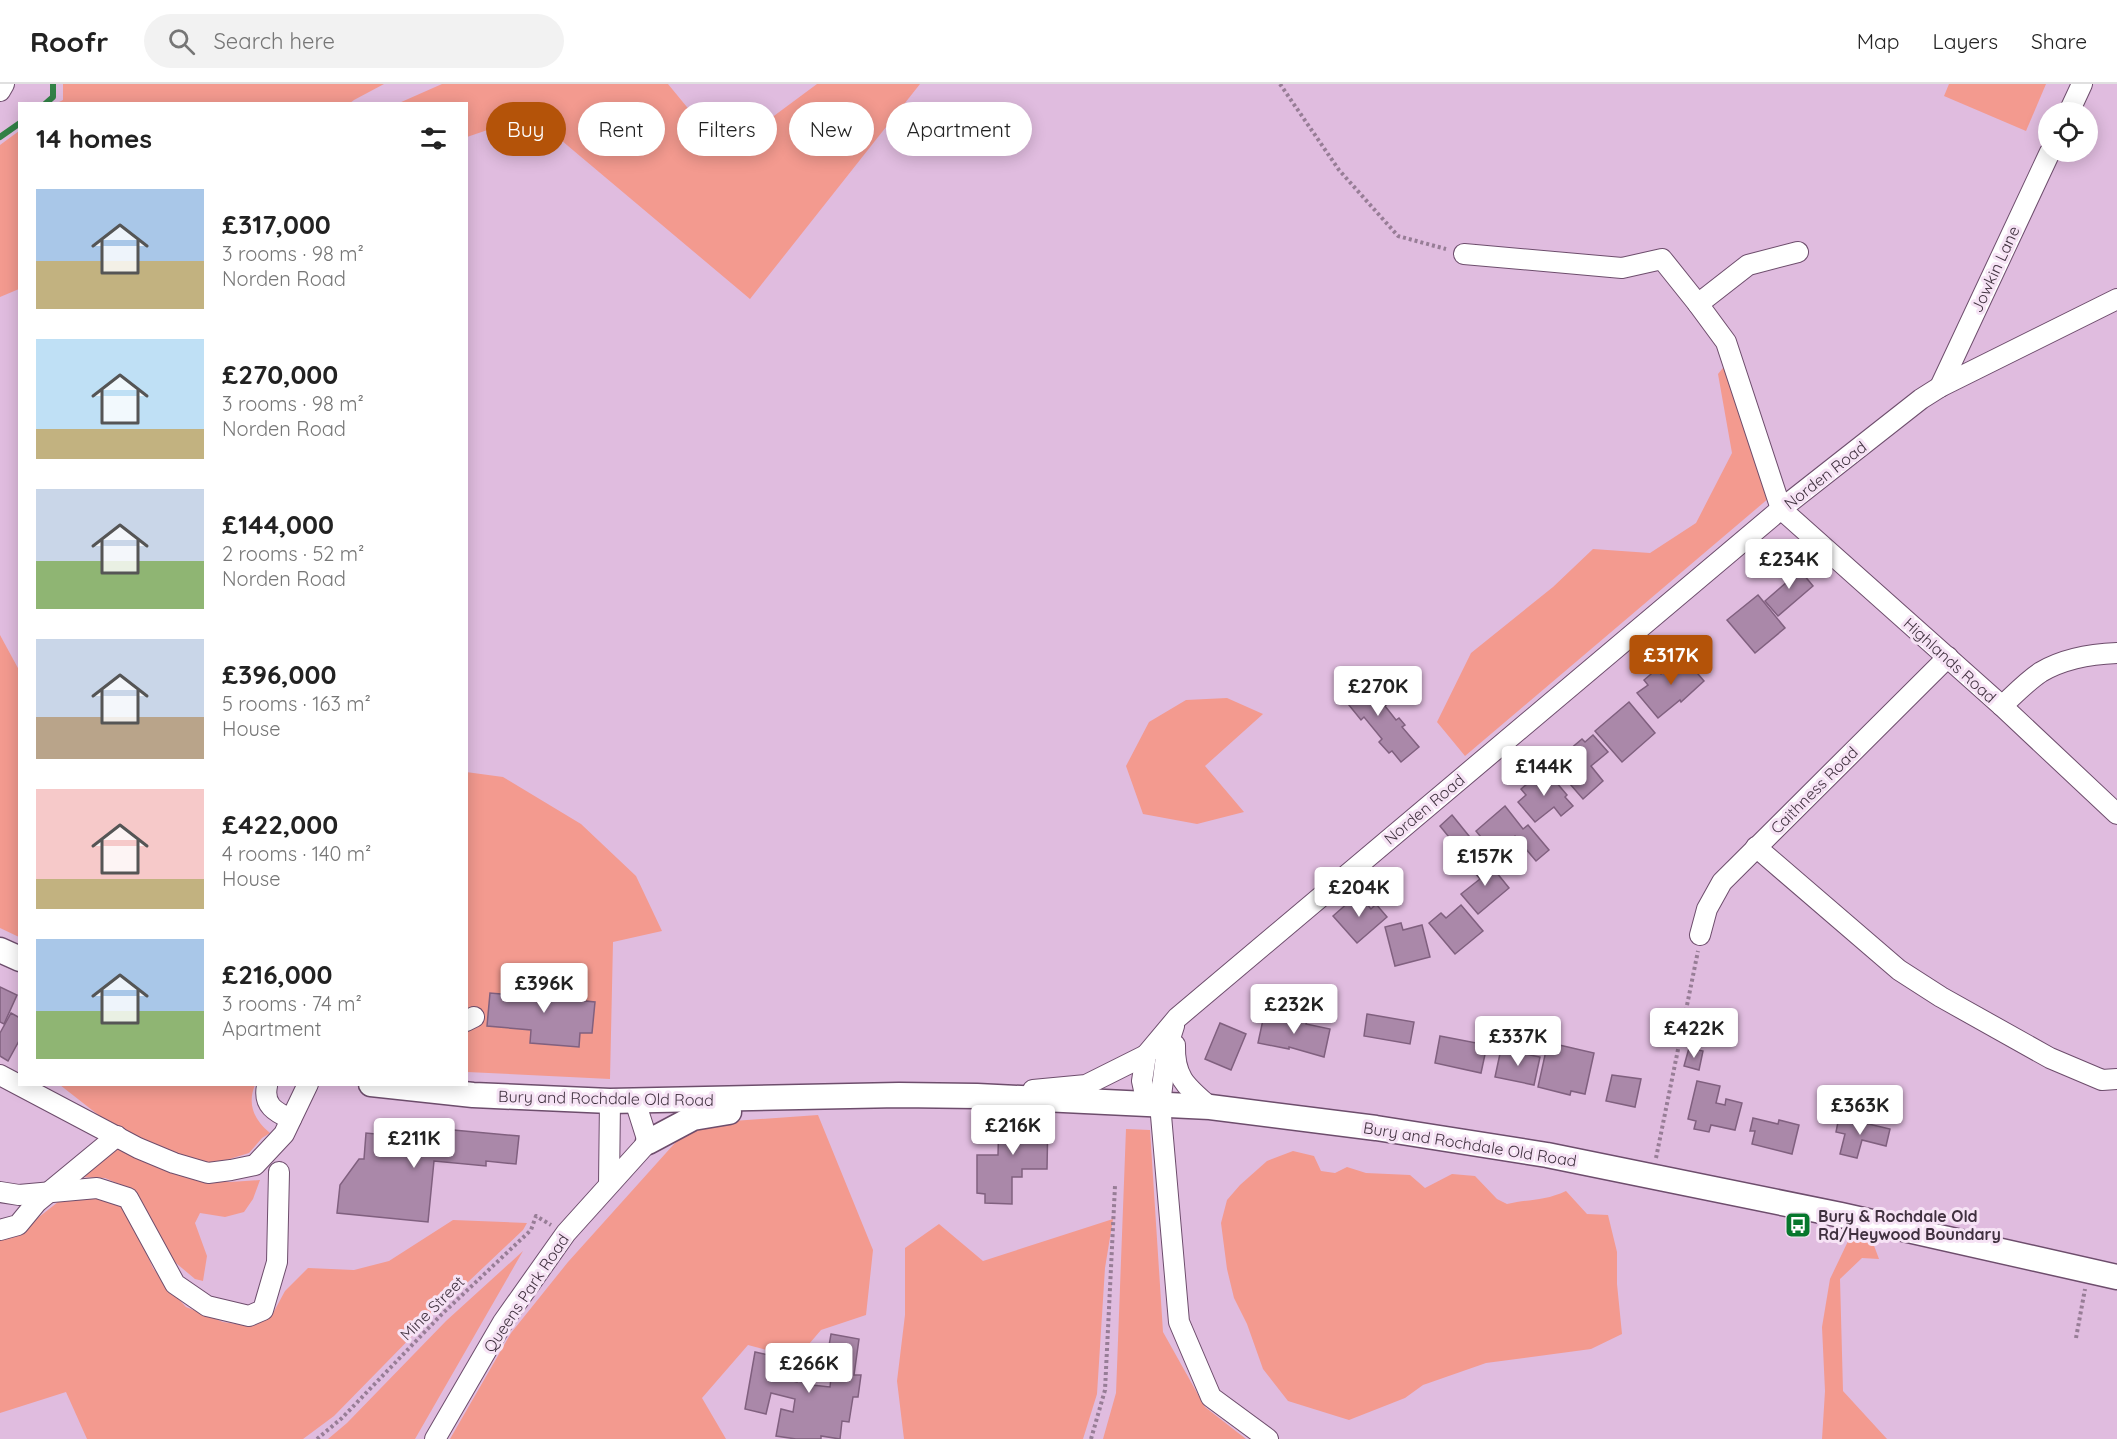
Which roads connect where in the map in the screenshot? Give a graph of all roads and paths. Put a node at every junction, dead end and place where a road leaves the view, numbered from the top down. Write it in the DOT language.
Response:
graph roads {
  1 [pos="4,84"];
  2 [pos="1280,84"];
  3 [pos="2082,84"];
  4 [pos="0,91"];
  5 [pos="2074,102"];
  6 [pos="2045,162"];
  7 [pos="1798,252"];
  8 [pos="1464,254"];
  9 [pos="2117,300"];
  10 [pos="1698,304"];
  11 [pos="1940,387"];
  12 [pos="1781,509"];
  13 [pos="2117,653"];
  14 [pos="1948,657"];
  15 [pos="2002,706"];
  16 [pos="2117,814"];
  17 [pos="1756,848"];
  18 [pos="1700,935"];
  19 [pos="0,950"];
  20 [pos="18,958"];
  21 [pos="1177,1018"];
  22 [pos="1146,1056"];
  23 [pos="0,1075"];
  24 [pos="2117,1079"];
  25 [pos="18,1084"];
  26 [pos="21,1086"];
  27 [pos="267,1086"];
  28 [pos="307,1086"];
  29 [pos="392,1086"];
  30 [pos="432,1088"];
  31 [pos="841,1096"];
  32 [pos="977,1096"];
  33 [pos="610,1101"];
  34 [pos="634,1101"];
  35 [pos="1153,1104"];
  36 [pos="1210,1107"];
  37 [pos="291,1119"];
  38 [pos="117,1136"];
  39 [pos="648,1142"];
  40 [pos="279,1172"];
  41 [pos="1652,1175"];
  42 [pos="609,1184"];
  43 [pos="1115,1186"];
  44 [pos="0,1192"];
  45 [pos="49,1192"];
  46 [pos="0,1230"];
  47 [pos="566,1233"];
  48 [pos="2089,1271"];
  49 [pos="2117,1277"];
  50 [pos="2076,1338"];
  51 [pos="317,1439"];
  52 [pos="435,1439"];
  53 [pos="1090,1439"];
  54 [pos="1268,1439"];
  1 -- 4 [label="street"];
  2 -- 8 [label="path"];
  3 -- 5 [label="street"];
  6 -- 11 [label="street, Jowkin Lane"];
  7 -- 10 [label="street"];
  8 -- 10 [label="street"];
  9 -- 11 [label="street, Norden Road"];
  10 -- 12 [label="street"];
  11 -- 12 [label="street, Norden Road"];
  12 -- 14 [label="street, Highlands Road"];
  12 -- 21 [label="street, Norden Road"];
  13 -- 15 [label="street"];
  14 -- 15 [label="street, Highlands Road"];
  14 -- 17 [label="street, Caithness Road"];
  15 -- 16 [label="street, Highlands Road"];
  17 -- 18 [label="street, Caithness Road"];
  17 -- 24 [label="street"];
  18 -- 41 [label="path"];
  19 -- 20 [label="main road"];
  21 -- 22 [label="street, Norden Road"];
  21 -- 35 [label="street"];
  21 -- 36 [label="street"];
  22 -- 32 [label="street"];
  22 -- 35 [label="street"];
  23 -- 25 [label="street"];
  26 -- 38 [label="street"];
  27 -- 37 [label="street"];
  28 -- 37 [label="street"];
  29 -- 30 [label="main road, Bury and Rochdale Old Road"];
  30 -- 33 [label="main road, Bury and Rochdale Old Road"];
  31 -- 32 [label="main road, Bury and Rochdale Old Road"];
  31 -- 34 [label="main road, Bury and Rochdale Old Road"];
  31 -- 39 [label="main road, Bury and Rochdale Old Road"];
  32 -- 35 [label="main road, Bury and Rochdale Old Road"];
  33 -- 34 [label="main road, Bury and Rochdale Old Road"];
  33 -- 42 [label="street"];
  34 -- 39 [label="street"];
  35 -- 36 [label="main road, Bury and Rochdale Old Road"];
  35 -- 54 [label="street"];
  36 -- 41 [label="main road, Bury and Rochdale Old Road"];
  37 -- 38 [label="street"];
  38 -- 45 [label="street"];
  39 -- 42 [label="street, Queens Park Road"];
  40 -- 45 [label="street"];
  41 -- 48 [label="main road, Bury and Rochdale Old Road"];
  42 -- 47 [label="street, Queens Park Road"];
  43 -- 53 [label="path"];
  44 -- 45 [label="street"];
  45 -- 46 [label="street"];
  47 -- 51 [label="path, Mine Street"];
  47 -- 52 [label="street, Queens Park Road"];
  48 -- 49 [label="main road, Bury and Rochdale Old Road"];
  48 -- 50 [label="path"];
}
